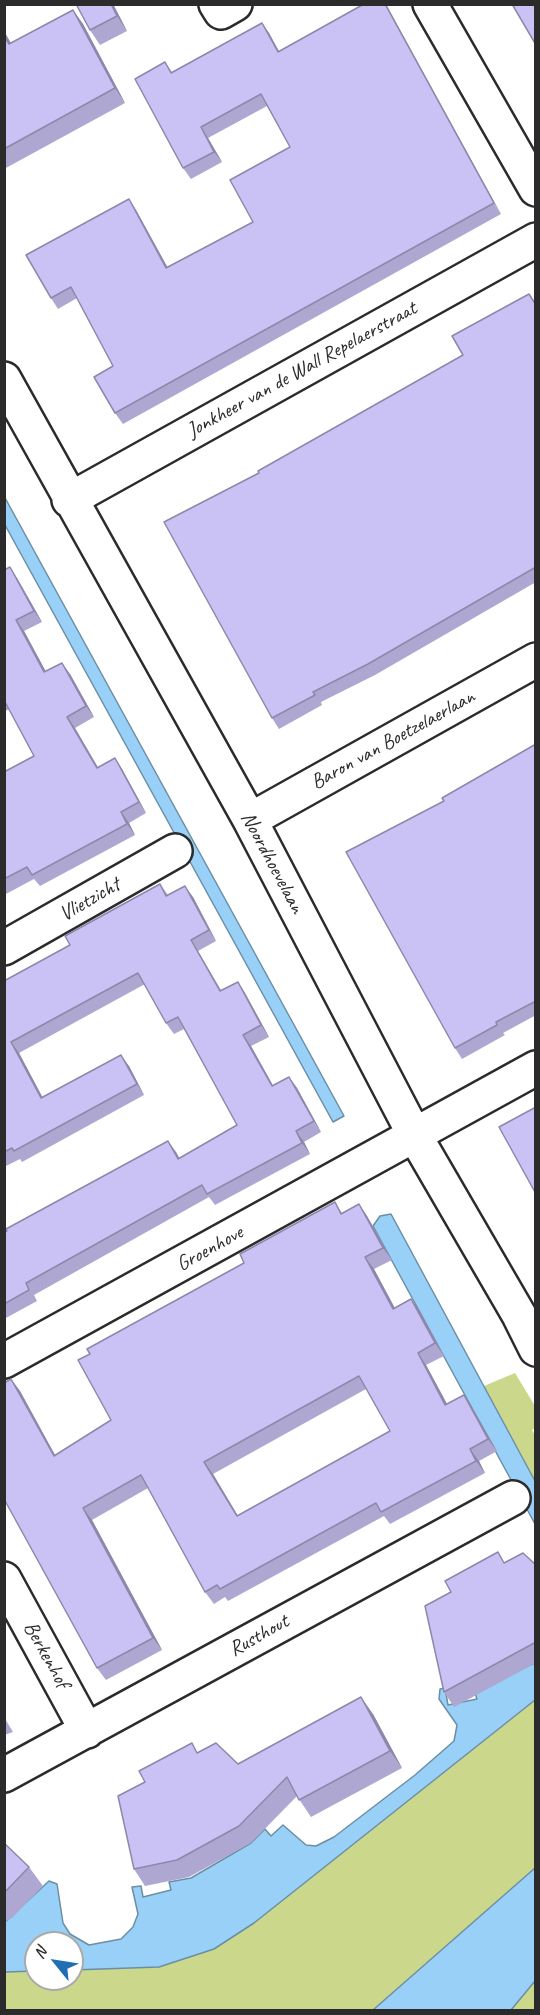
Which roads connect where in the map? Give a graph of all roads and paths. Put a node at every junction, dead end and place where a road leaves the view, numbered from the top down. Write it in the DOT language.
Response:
graph roads {
  1 [pos="216,4"];
  2 [pos="235,4"];
  3 [pos="430,4"];
  4 [pos="536,189"];
  5 [pos="536,240"];
  6 [pos="4,379"];
  7 [pos="69,500"];
  8 [pos="536,660"];
  9 [pos="249,820"];
  10 [pos="175,851"];
  11 [pos="4,948"];
  12 [pos="536,1068"];
  13 [pos="415,1136"];
  14 [pos="536,1349"];
  15 [pos="4,1361"];
  16 [pos="513,1498"];
  17 [pos="4,1579"];
  18 [pos="87,1731"];
  19 [pos="4,1775"];
  1 -- 2 [label="street"];
  3 -- 4 [label="street"];
  5 -- 7 [label="street, Jonkheer van de Wall Repelaerstraat"];
  6 -- 7 [label="street, Noordhoevelaan"];
  7 -- 9 [label="street, Noordhoevelaan"];
  8 -- 9 [label="street, Baron van Boetzelaerlaan"];
  9 -- 13 [label="street, Noordhoevelaan"];
  10 -- 11 [label="street, Vlietzicht"];
  12 -- 13 [label="street, Groenhove"];
  13 -- 14 [label="street, Noordhoevelaan"];
  13 -- 15 [label="street, Groenhove"];
  16 -- 18 [label="street, Rusthout"];
  17 -- 18 [label="street, Berkenhof"];
  18 -- 19 [label="street, Rusthout"];
}
